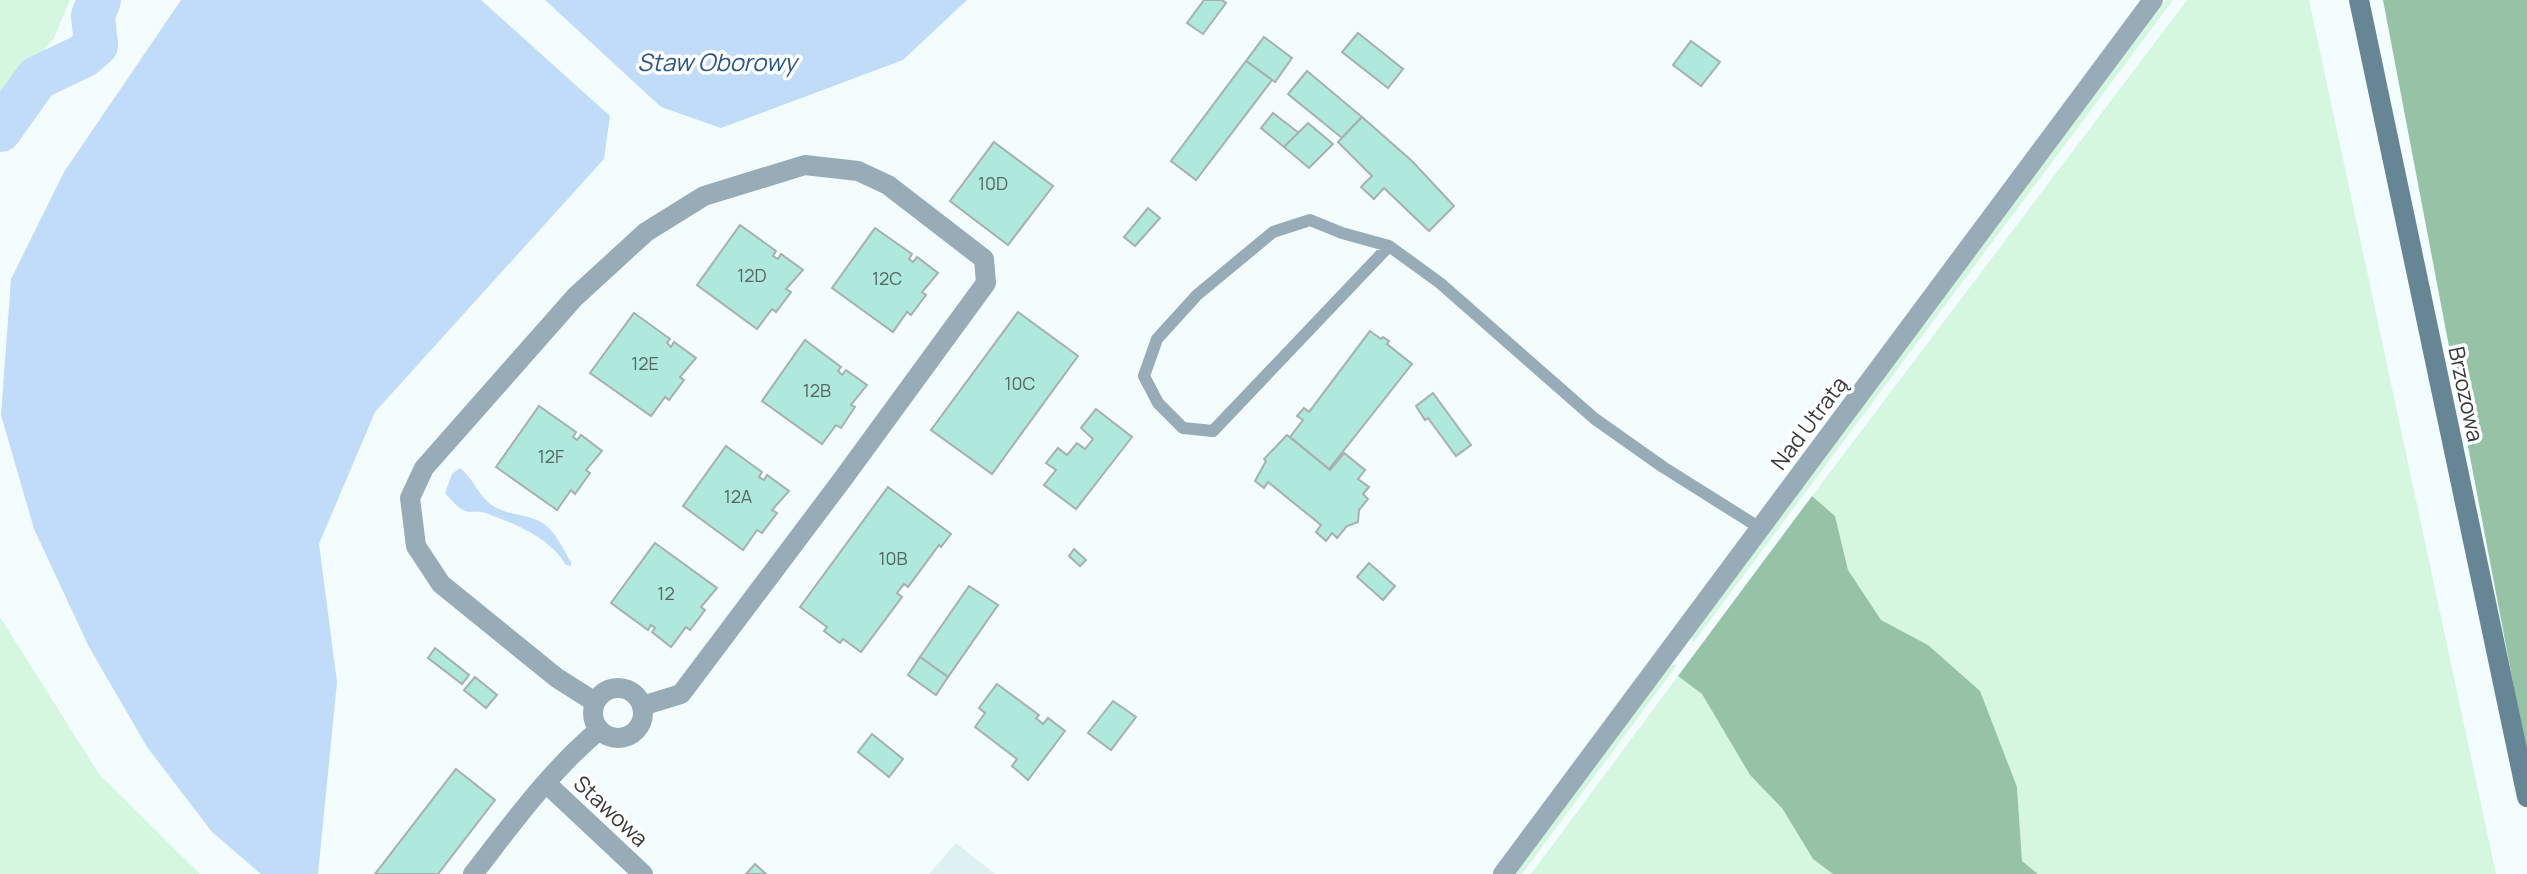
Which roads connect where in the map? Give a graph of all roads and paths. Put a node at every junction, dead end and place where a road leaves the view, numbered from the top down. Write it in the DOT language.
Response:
graph roads {
  1 [pos="2153,0"];
  2 [pos="2359,0"];
  3 [pos="1389,246"];
  4 [pos="1760,528"];
  5 [pos="595,702"];
  6 [pos="642,706"];
  7 [pos="599,730"];
  8 [pos="547,784"];
  9 [pos="2527,797"];
  10 [pos="473,874"];
  11 [pos="643,874"];
  12 [pos="1503,874"];
  1 -- 4 [label="street, Nad Utratą"];
  2 -- 9 [label="street, Brzozowa"];
  3 -- 3 [label="lane"];
  3 -- 4 [label="lane"];
  4 -- 12 [label="street, Nad Utratą"];
  5 -- 6 [label="street"];
  5 -- 6 [label="street"];
  5 -- 7 [label="street"];
  6 -- 7 [label="street"];
  7 -- 8 [label="street"];
  8 -- 10 [label="street"];
  8 -- 11 [label="street, Stawowa"];
}
